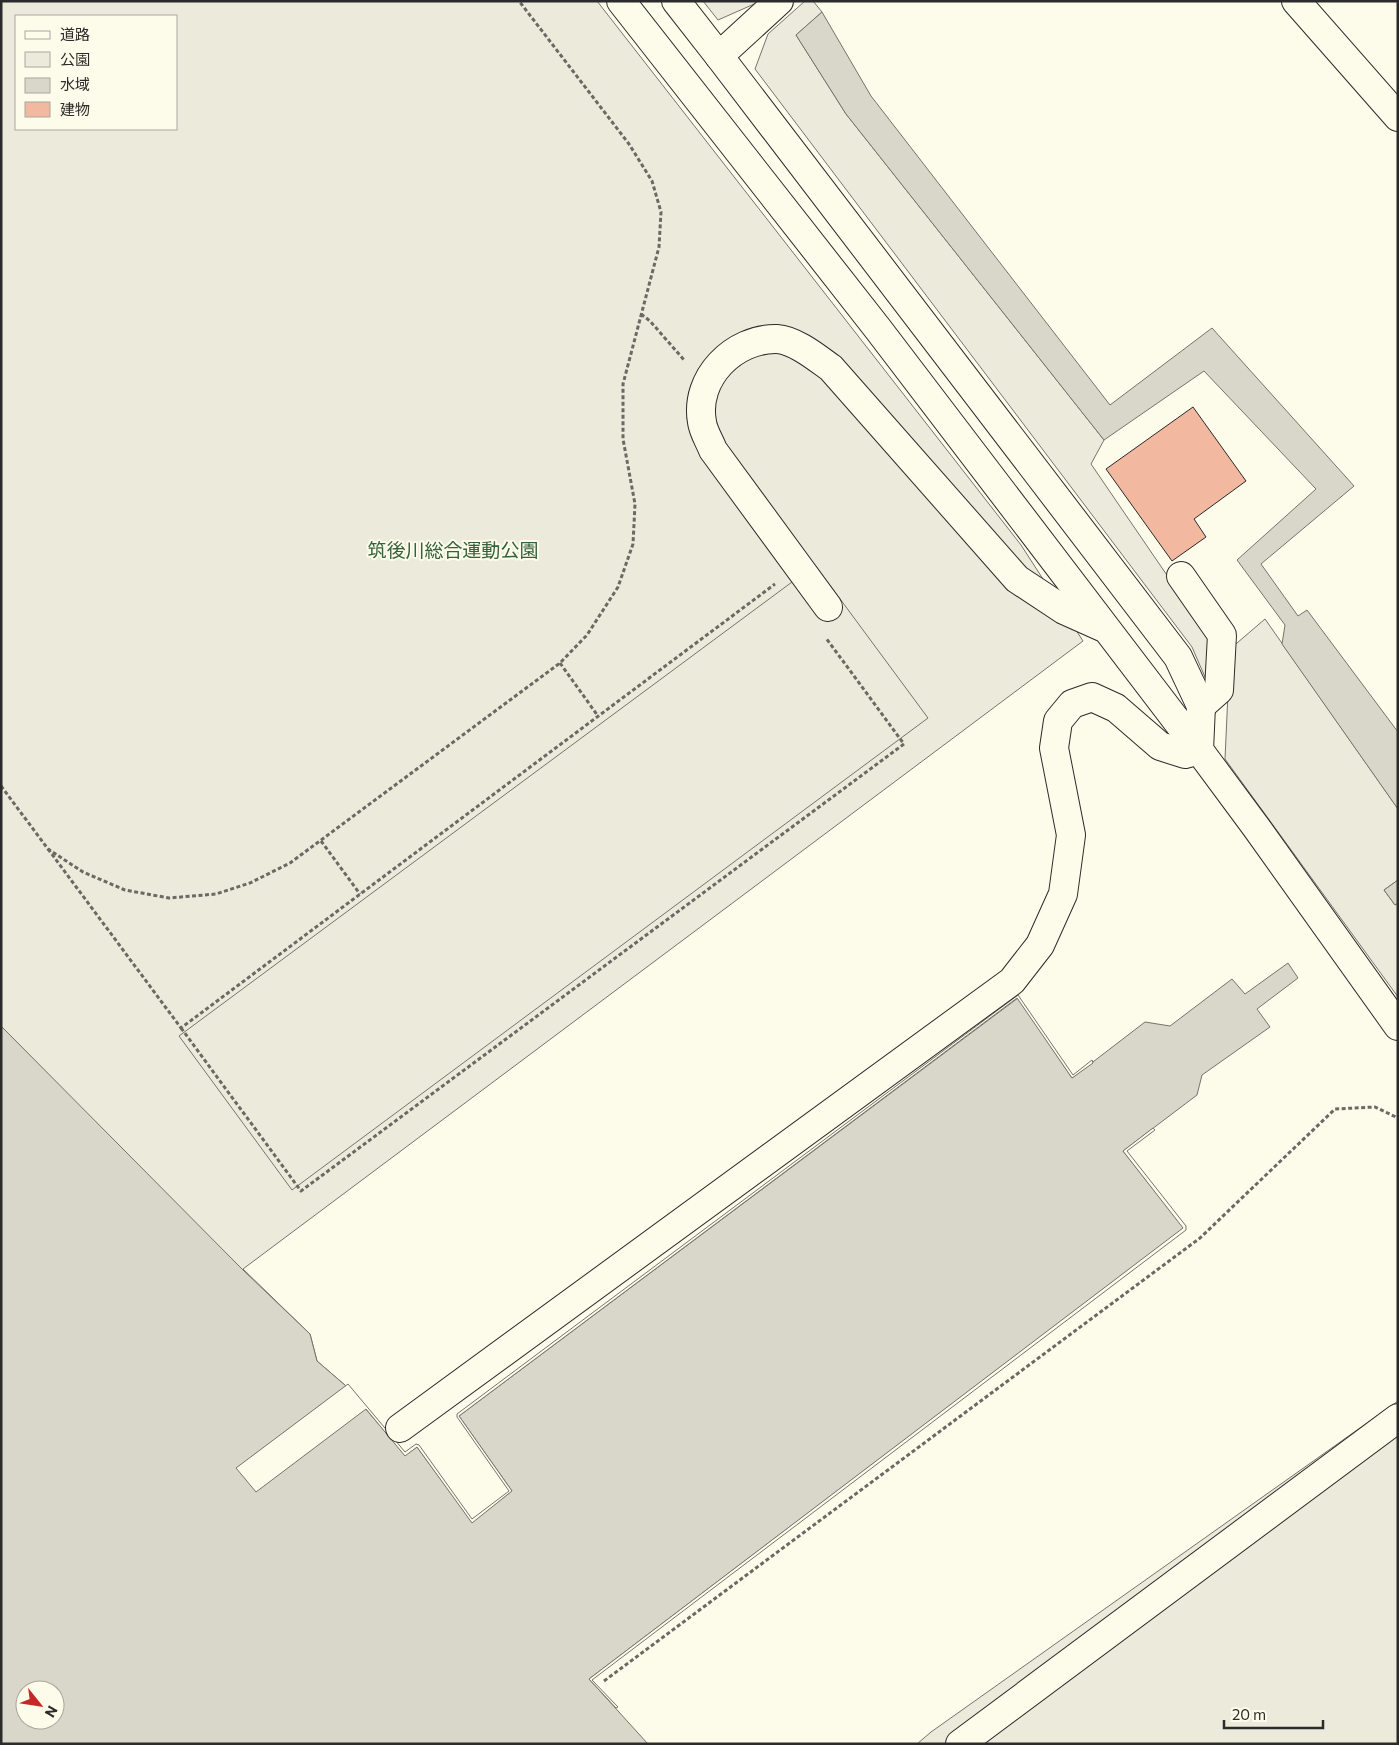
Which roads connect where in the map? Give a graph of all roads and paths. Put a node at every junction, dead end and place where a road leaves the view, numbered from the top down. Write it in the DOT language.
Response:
graph roads {
  1 [pos="519,1"];
  2 [pos="621,1"];
  3 [pos="676,1"];
  4 [pos="779,1"];
  5 [pos="1296,1"];
  6 [pos="720,56"];
  7 [pos="1398,117"];
  8 [pos="641,314"];
  9 [pos="692,366"];
  10 [pos="1181,576"];
  11 [pos="783,578"];
  12 [pos="828,607"];
  13 [pos="1106,629"];
  14 [pos="823,634"];
  15 [pos="560,663"];
  16 [pos="1201,706"];
  17 [pos="598,716"];
  18 [pos="1199,750"];
  19 [pos="1,786"];
  20 [pos="321,841"];
  21 [pos="48,849"];
  22 [pos="360,894"];
  23 [pos="1398,1026"];
  24 [pos="180,1028"];
  25 [pos="1398,1118"];
  26 [pos="1398,1418"];
  27 [pos="400,1428"];
  28 [pos="604,1681"];
  29 [pos="960,1744"];
  1 -- 8 [label="path"];
  2 -- 13 [label="street"];
  3 -- 6 [label="street"];
  4 -- 6 [label="street"];
  5 -- 7 [label="street"];
  6 -- 16 [label="street"];
  8 -- 9 [label="path"];
  8 -- 15 [label="path"];
  10 -- 16 [label="street"];
  11 -- 17 [label="path"];
  12 -- 13 [label="street"];
  13 -- 18 [label="street"];
  14 -- 24 [label="path"];
  15 -- 17 [label="path"];
  15 -- 20 [label="path"];
  16 -- 18 [label="street"];
  17 -- 22 [label="path"];
  18 -- 23 [label="street"];
  18 -- 27 [label="street"];
  19 -- 21 [label="path"];
  20 -- 21 [label="path"];
  20 -- 22 [label="path"];
  21 -- 24 [label="path"];
  22 -- 24 [label="path"];
  25 -- 28 [label="path"];
  26 -- 29 [label="street"];
}
